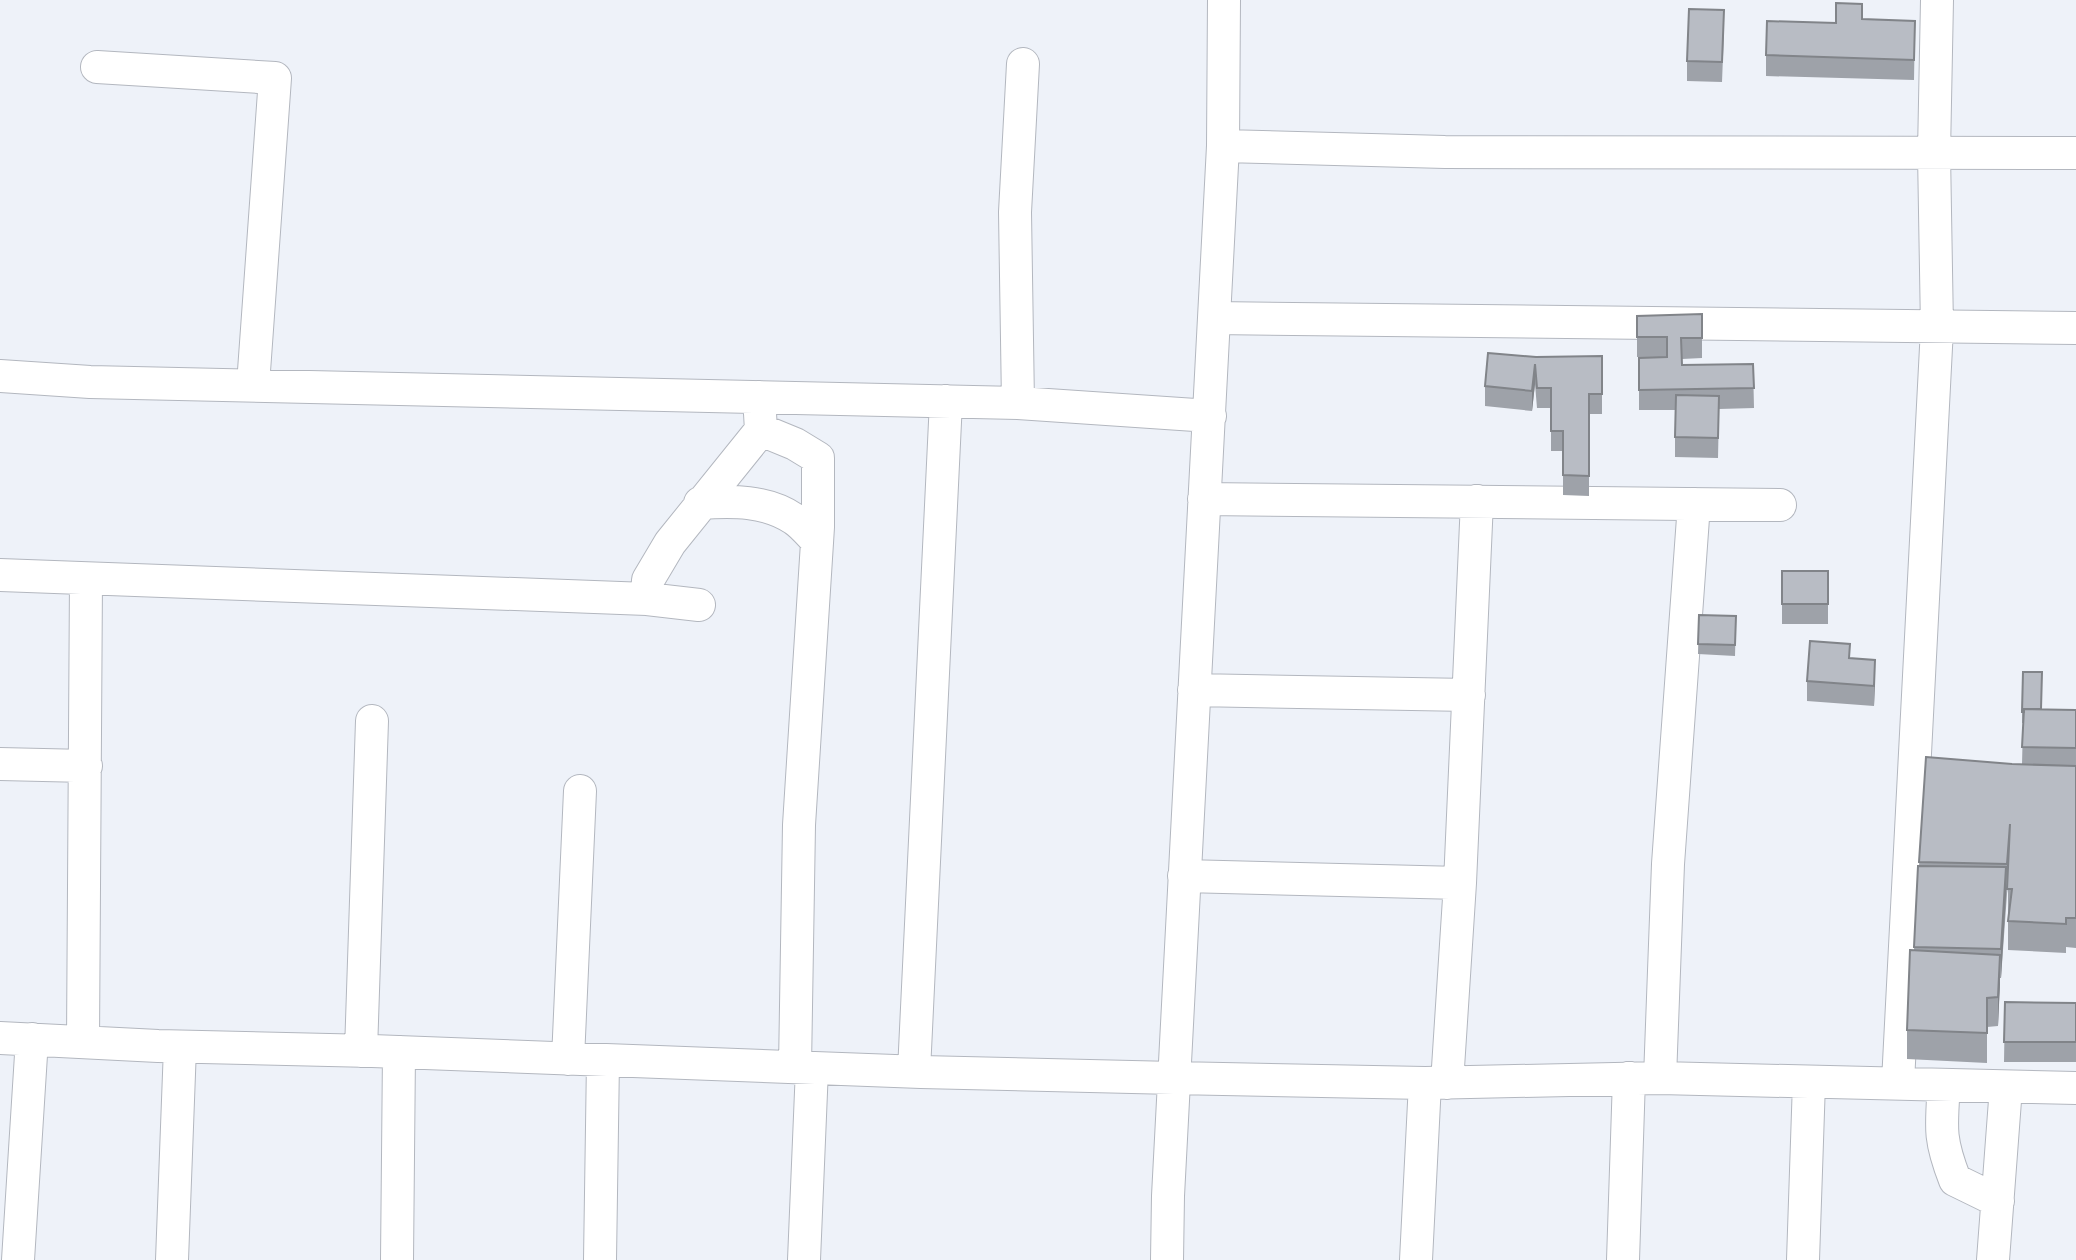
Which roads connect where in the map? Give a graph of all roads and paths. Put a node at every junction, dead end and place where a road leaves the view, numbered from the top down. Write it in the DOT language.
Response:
graph roads {
  1 [pos="1224,0"];
  2 [pos="1937,0"];
  3 [pos="1023,64"];
  4 [pos="97,67"];
  5 [pos="1223,146"];
  6 [pos="1934,153"];
  7 [pos="2076,153"];
  8 [pos="1214,318"];
  9 [pos="1937,328"];
  10 [pos="2076,328"];
  11 [pos="0,376"];
  12 [pos="253,385"];
  13 [pos="759,397"];
  14 [pos="946,401"];
  15 [pos="1018,403"];
  16 [pos="1210,416"];
  17 [pos="761,430"];
  18 [pos="1204,499"];
  19 [pos="1477,501"];
  20 [pos="700,503"];
  21 [pos="1694,504"];
  22 [pos="1780,505"];
  23 [pos="817,541"];
  24 [pos="0,575"];
  25 [pos="86,579"];
  26 [pos="647,599"];
  27 [pos="699,605"];
  28 [pos="1194,690"];
  29 [pos="1469,695"];
  30 [pos="372,721"];
  31 [pos="0,764"];
  32 [pos="86,766"];
  33 [pos="580,791"];
  34 [pos="1184,876"];
  35 [pos="1460,883"];
  36 [pos="0,1038"];
  37 [pos="32,1039"];
  38 [pos="83,1042"];
  39 [pos="180,1047"];
  40 [pos="361,1051"];
  41 [pos="399,1052"];
  42 [pos="568,1059"];
  43 [pos="603,1060"];
  44 [pos="804,1067"];
  45 [pos="914,1071"];
  46 [pos="1174,1078"];
  47 [pos="1644,1078"];
  48 [pos="1809,1082"];
  49 [pos="1898,1082"];
  50 [pos="1436,1083"];
  51 [pos="1944,1085"];
  52 [pos="2006,1087"];
  53 [pos="2076,1088"];
  54 [pos="1998,1201"];
  55 [pos="18,1260"];
  56 [pos="172,1260"];
  57 [pos="397,1260"];
  58 [pos="600,1260"];
  59 [pos="804,1260"];
  60 [pos="1167,1260"];
  61 [pos="1416,1260"];
  62 [pos="1623,1260"];
  63 [pos="1803,1260"];
  64 [pos="1993,1260"];
  1 -- 5 [label="street"];
  2 -- 6 [label="street"];
  3 -- 15 [label="street"];
  4 -- 12 [label="street"];
  5 -- 6 [label="street"];
  5 -- 8 [label="street"];
  6 -- 7 [label="street"];
  6 -- 9 [label="street"];
  8 -- 9 [label="street"];
  8 -- 16 [label="street"];
  9 -- 10 [label="street"];
  9 -- 49 [label="street"];
  11 -- 12 [label="street"];
  12 -- 13 [label="street"];
  13 -- 14 [label="street"];
  13 -- 17 [label="street"];
  14 -- 15 [label="street"];
  14 -- 45 [label="street"];
  15 -- 16 [label="street"];
  16 -- 18 [label="street"];
  17 -- 20 [label="street"];
  17 -- 23 [label="street"];
  18 -- 19 [label="street"];
  18 -- 28 [label="street"];
  19 -- 21 [label="street"];
  19 -- 29 [label="street"];
  20 -- 23 [label="street"];
  20 -- 26 [label="street"];
  21 -- 22 [label="street"];
  21 -- 47 [label="street"];
  23 -- 44 [label="street"];
  24 -- 25 [label="street"];
  25 -- 26 [label="street"];
  25 -- 32 [label="street"];
  26 -- 27 [label="street"];
  28 -- 29 [label="street"];
  28 -- 34 [label="street"];
  29 -- 35 [label="street"];
  30 -- 40 [label="street"];
  31 -- 32 [label="street"];
  32 -- 38 [label="street"];
  33 -- 42 [label="street"];
  34 -- 35 [label="street"];
  34 -- 46 [label="street"];
  35 -- 50 [label="street"];
  36 -- 37 [label="street"];
  37 -- 38 [label="street"];
  37 -- 55 [label="street"];
  38 -- 39 [label="street"];
  39 -- 40 [label="street"];
  39 -- 56 [label="street"];
  40 -- 41 [label="street"];
  41 -- 42 [label="street"];
  41 -- 57 [label="street"];
  42 -- 43 [label="street"];
  43 -- 44 [label="street"];
  43 -- 58 [label="street"];
  44 -- 45 [label="street"];
  44 -- 59 [label="street"];
  45 -- 46 [label="street"];
  46 -- 50 [label="street"];
  46 -- 60 [label="street"];
  47 -- 48 [label="street"];
  47 -- 50 [label="street"];
  47 -- 62 [label="street"];
  48 -- 49 [label="street"];
  48 -- 63 [label="street"];
  49 -- 51 [label="street"];
  50 -- 61 [label="street"];
  51 -- 52 [label="street"];
  51 -- 54 [label="street"];
  52 -- 53 [label="street"];
  52 -- 54 [label="street"];
  54 -- 64 [label="street"];
}
